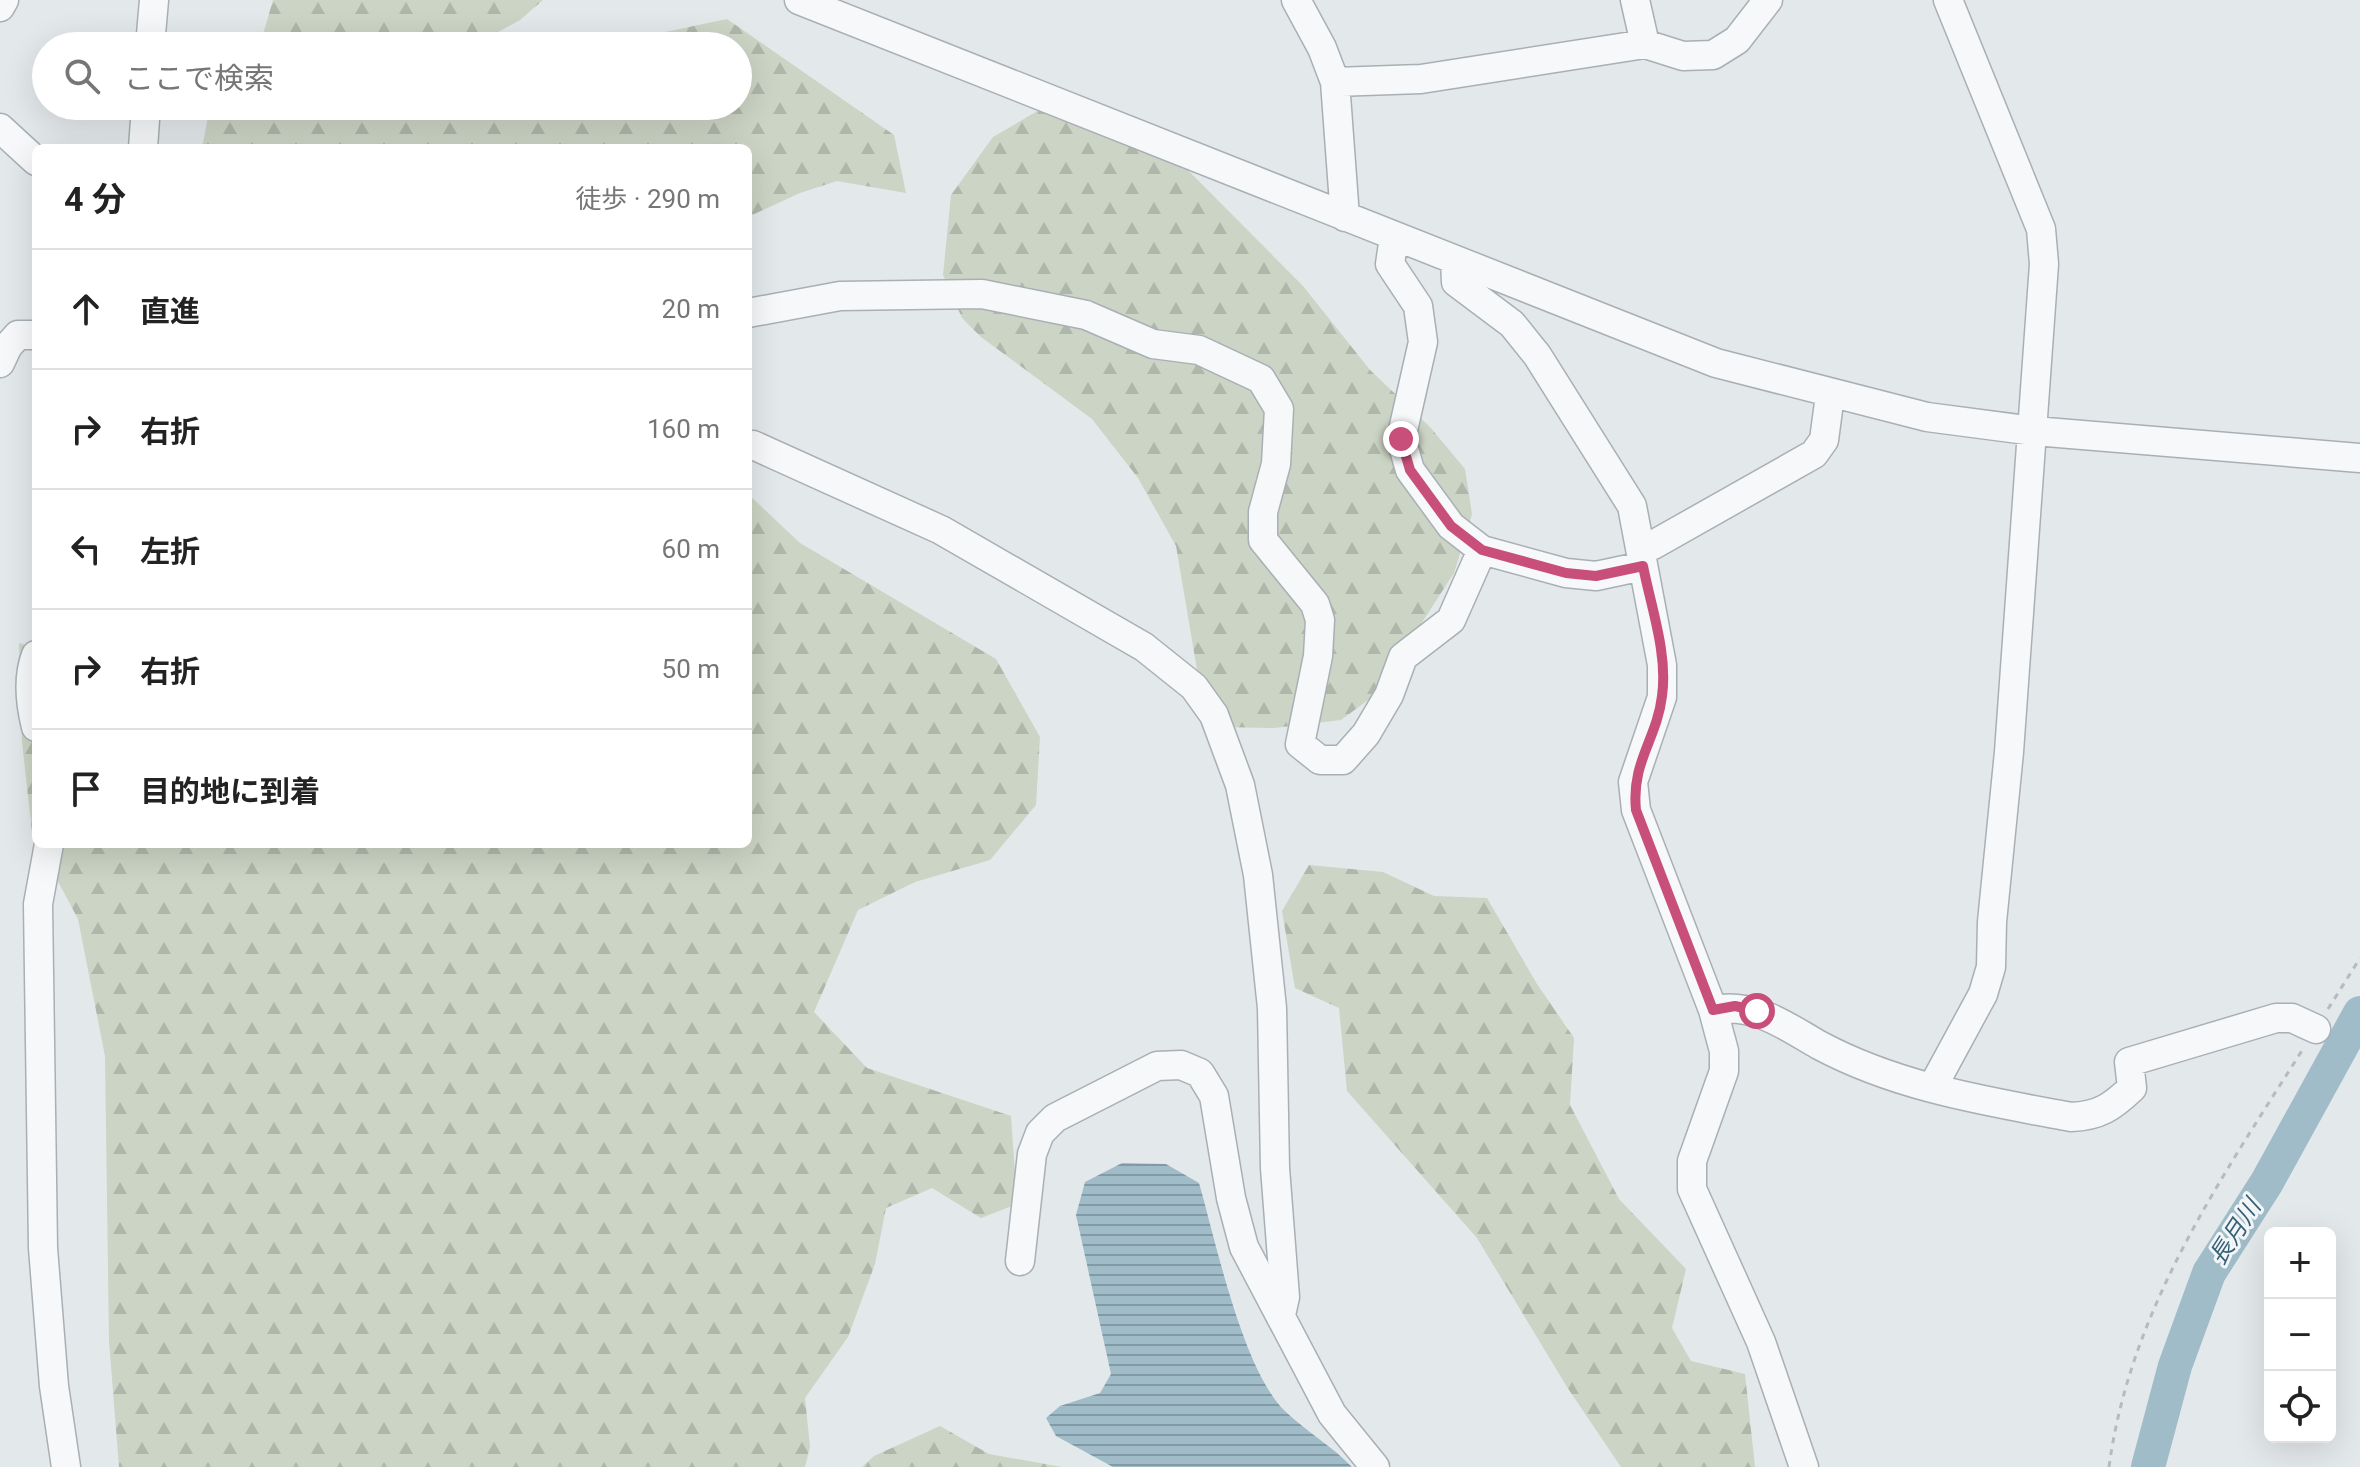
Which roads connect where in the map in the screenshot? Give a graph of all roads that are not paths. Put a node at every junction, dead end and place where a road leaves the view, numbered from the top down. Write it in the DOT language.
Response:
graph roads {
  1 [pos="4,0"];
  2 [pos="154,0"];
  3 [pos="799,0"];
  4 [pos="1296,0"];
  5 [pos="1635,0"];
  6 [pos="1768,0"];
  7 [pos="1948,0"];
  8 [pos="0,7"];
  9 [pos="151,32"];
  10 [pos="1645,44"];
  11 [pos="1335,82"];
  12 [pos="145,120"];
  13 [pos="0,128"];
  14 [pos="143,144"];
  15 [pos="32,157"];
  16 [pos="1345,217"];
  17 [pos="1394,237"];
  18 [pos="1455,260"];
  19 [pos="752,312"];
  20 [pos="32,335"];
  21 [pos="0,363"];
  22 [pos="1830,395"];
  23 [pos="2034,431"];
  24 [pos="753,445"];
  25 [pos="2360,458"];
  26 [pos="1482,550"];
  27 [pos="1642,557"];
  28 [pos="32,665"];
  29 [pos="32,710"];
  30 [pos="48,848"];
  31 [pos="1713,1010"];
  32 [pos="2316,1029"];
  33 [pos="1932,1088"];
  34 [pos="1020,1261"];
  35 [pos="1281,1315"];
  36 [pos="66,1467"];
  37 [pos="1375,1467"];
  38 [pos="1804,1467"];
  1 -- 8 [label="street"];
  2 -- 9 [label="street"];
  3 -- 16 [label="street"];
  4 -- 11 [label="street"];
  5 -- 10 [label="street"];
  6 -- 10 [label="street"];
  7 -- 23 [label="street"];
  10 -- 11 [label="street"];
  11 -- 16 [label="street"];
  12 -- 14 [label="street"];
  13 -- 15 [label="street"];
  16 -- 17 [label="street"];
  17 -- 18 [label="street"];
  17 -- 26 [label="street"];
  18 -- 22 [label="street"];
  18 -- 27 [label="street"];
  19 -- 26 [label="street"];
  20 -- 21 [label="street"];
  22 -- 23 [label="street"];
  22 -- 27 [label="street"];
  23 -- 25 [label="street"];
  23 -- 33 [label="street"];
  24 -- 35 [label="street"];
  26 -- 27 [label="street"];
  27 -- 31 [label="street"];
  28 -- 29 [label="street"];
  30 -- 36 [label="street"];
  31 -- 33 [label="street"];
  31 -- 38 [label="street"];
  32 -- 33 [label="street"];
  34 -- 35 [label="street"];
  35 -- 37 [label="street"];
}
